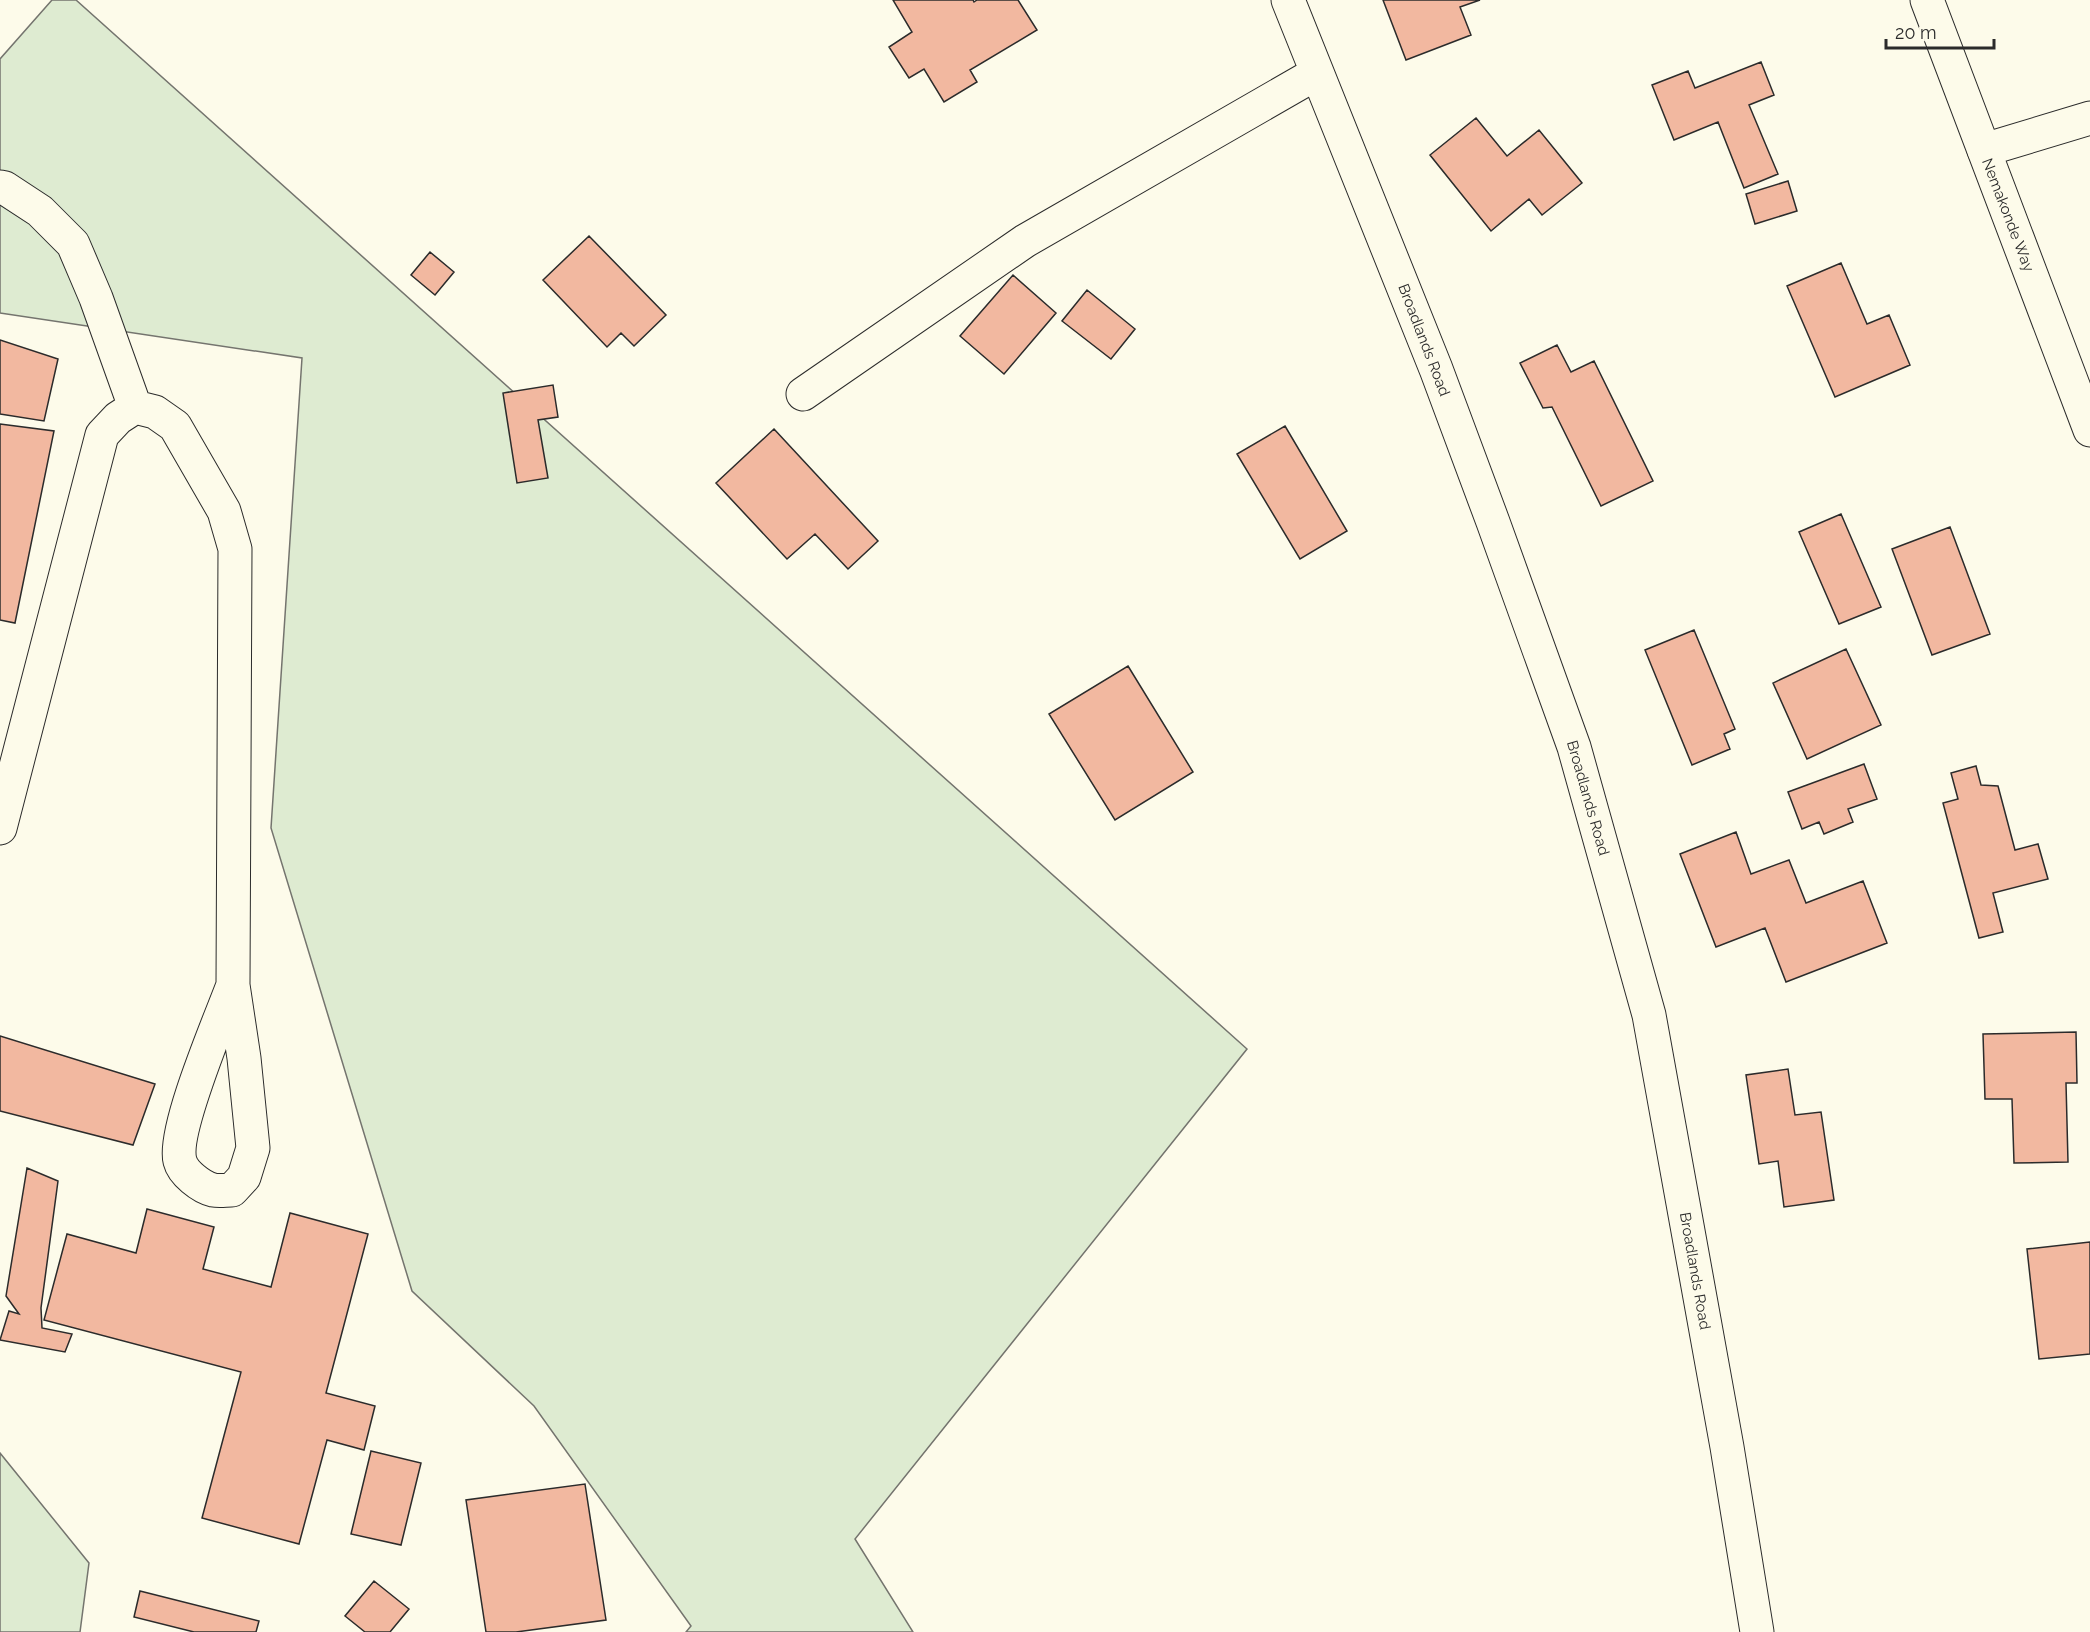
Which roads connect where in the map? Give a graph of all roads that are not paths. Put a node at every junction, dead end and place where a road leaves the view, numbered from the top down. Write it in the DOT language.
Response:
graph roads {
  1 [pos="1288,0"];
  2 [pos="1927,0"];
  3 [pos="1317,73"];
  4 [pos="2090,118"];
  5 [pos="1984,150"];
  6 [pos="0,187"];
  7 [pos="803,394"];
  8 [pos="135,407"];
  9 [pos="2090,430"];
  10 [pos="0,828"];
  11 [pos="233,986"];
  12 [pos="1757,1632"];
  1 -- 3 [label="main road, Broadlands Road"];
  2 -- 5 [label="main road, Nemakonde Way"];
  3 -- 7 [label="main road"];
  3 -- 12 [label="main road, Broadlands Road"];
  4 -- 5 [label="main road"];
  5 -- 9 [label="main road, Nemakonde Way"];
  6 -- 8 [label="main road"];
  8 -- 10 [label="main road"];
  8 -- 11 [label="main road"];
  11 -- 11 [label="main road"];
}
